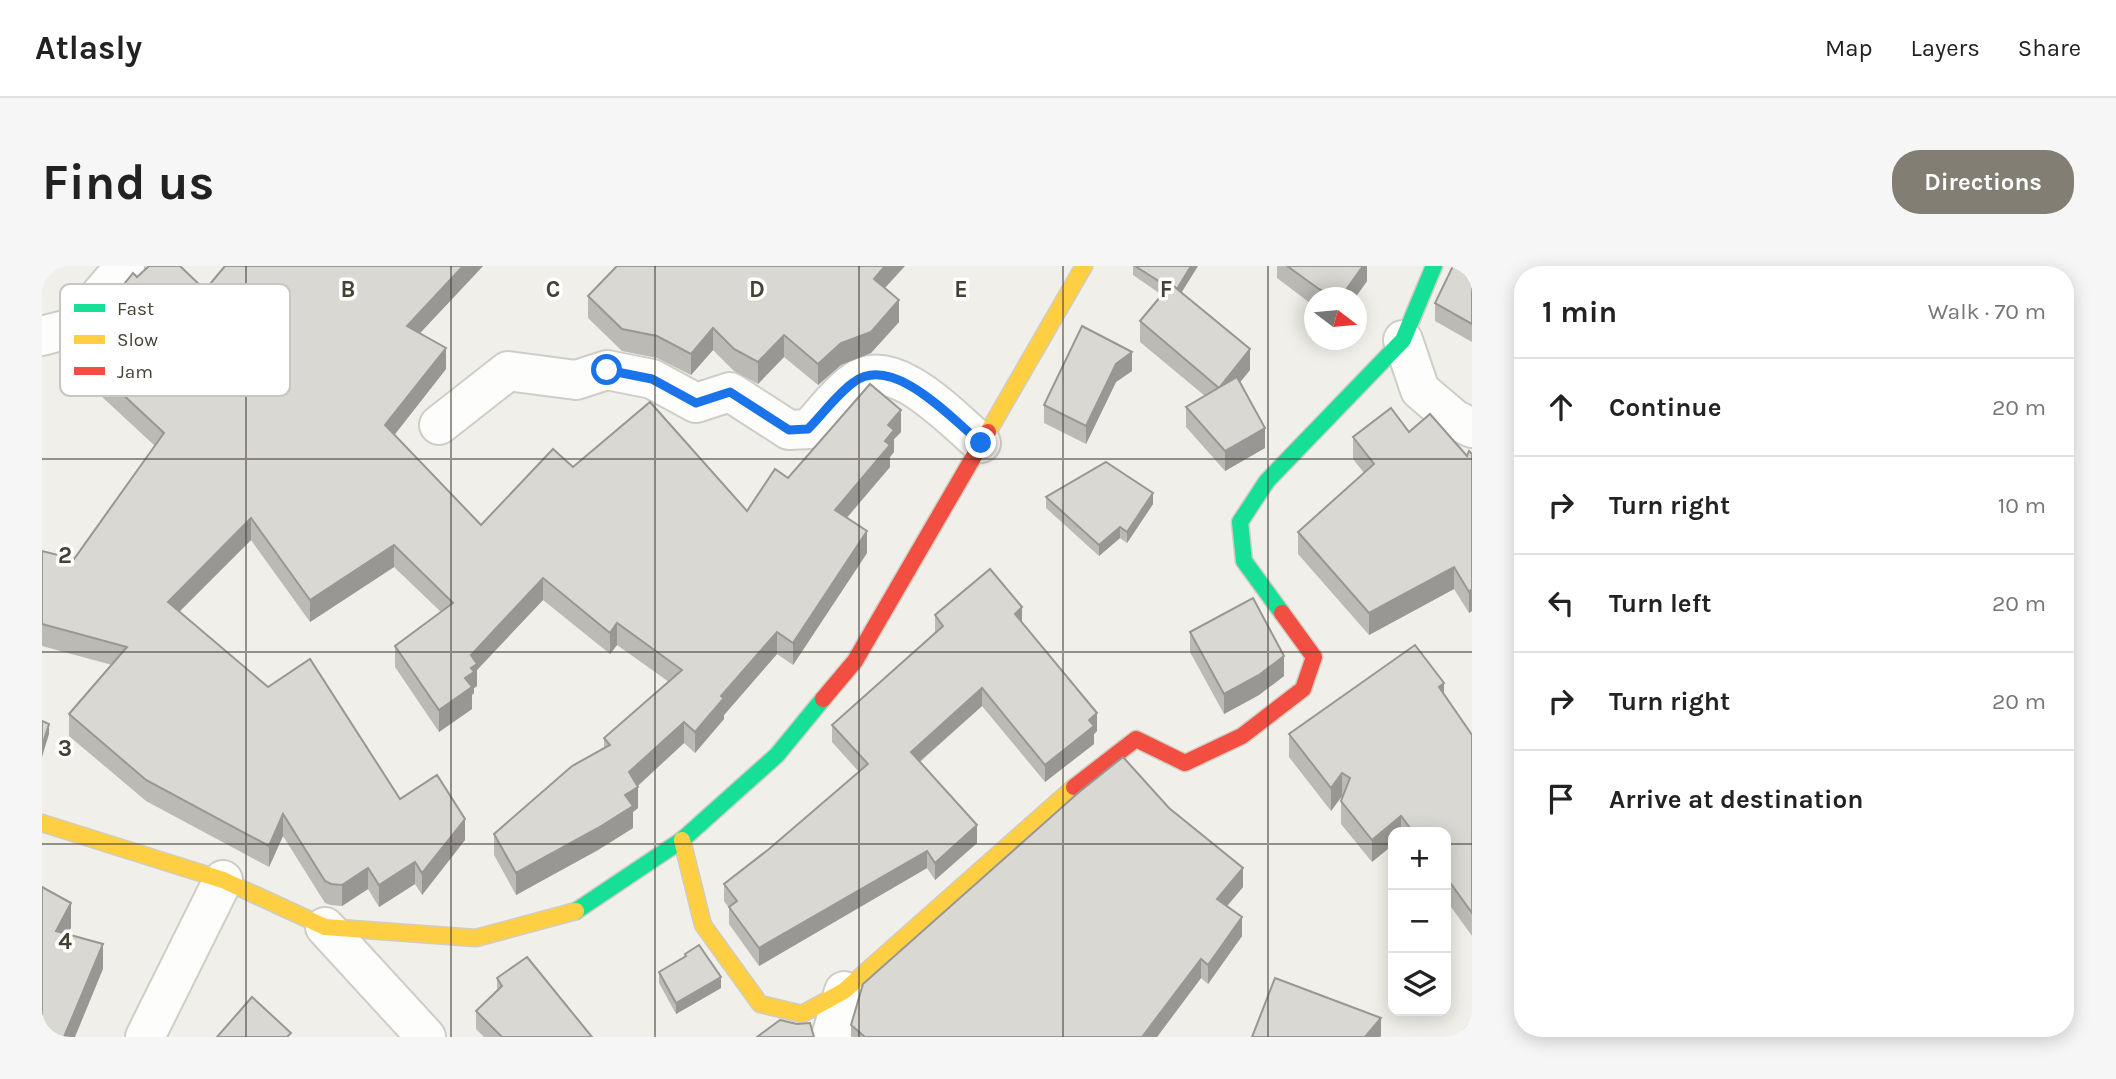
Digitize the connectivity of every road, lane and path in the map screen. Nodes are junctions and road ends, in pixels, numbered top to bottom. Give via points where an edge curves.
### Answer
1 (125, 266) edge
2 (1084, 266) edge
3 (1434, 266) edge
4 (110, 284) edge
5 (60, 331) edge
6 (42, 336) edge
7 (1404, 340) junction
8 (439, 425) dead end
9 (1472, 428) edge
10 (981, 443) junction
11 (42, 823) edge
12 (682, 840) junction
13 (223, 880) junction
14 (325, 927) junction
15 (844, 991) junction
16 (145, 1037) edge
17 (426, 1037) edge
18 (831, 1037) edge

1 - 4 street
2 - 10 street
3 - 7 street
5 - 6 street
7 - 9 street via 1420,390
7 - 15 street via 1266,481 1240,522 1244,561 1314,657 1303,689 1242,736 1185,763 1136,739 1064,795
8 - 10 street via 508,371 576,380 607,370 652,379 696,403 730,392 789,430 808,429 855,381 881,373 906,381
10 - 12 street via 855,661 777,755
11 - 13 street
12 - 14 street via 572,913 476,938
12 - 15 street via 703,925 760,1004 802,1014
13 - 14 street
13 - 16 street
14 - 17 street
15 - 18 street

